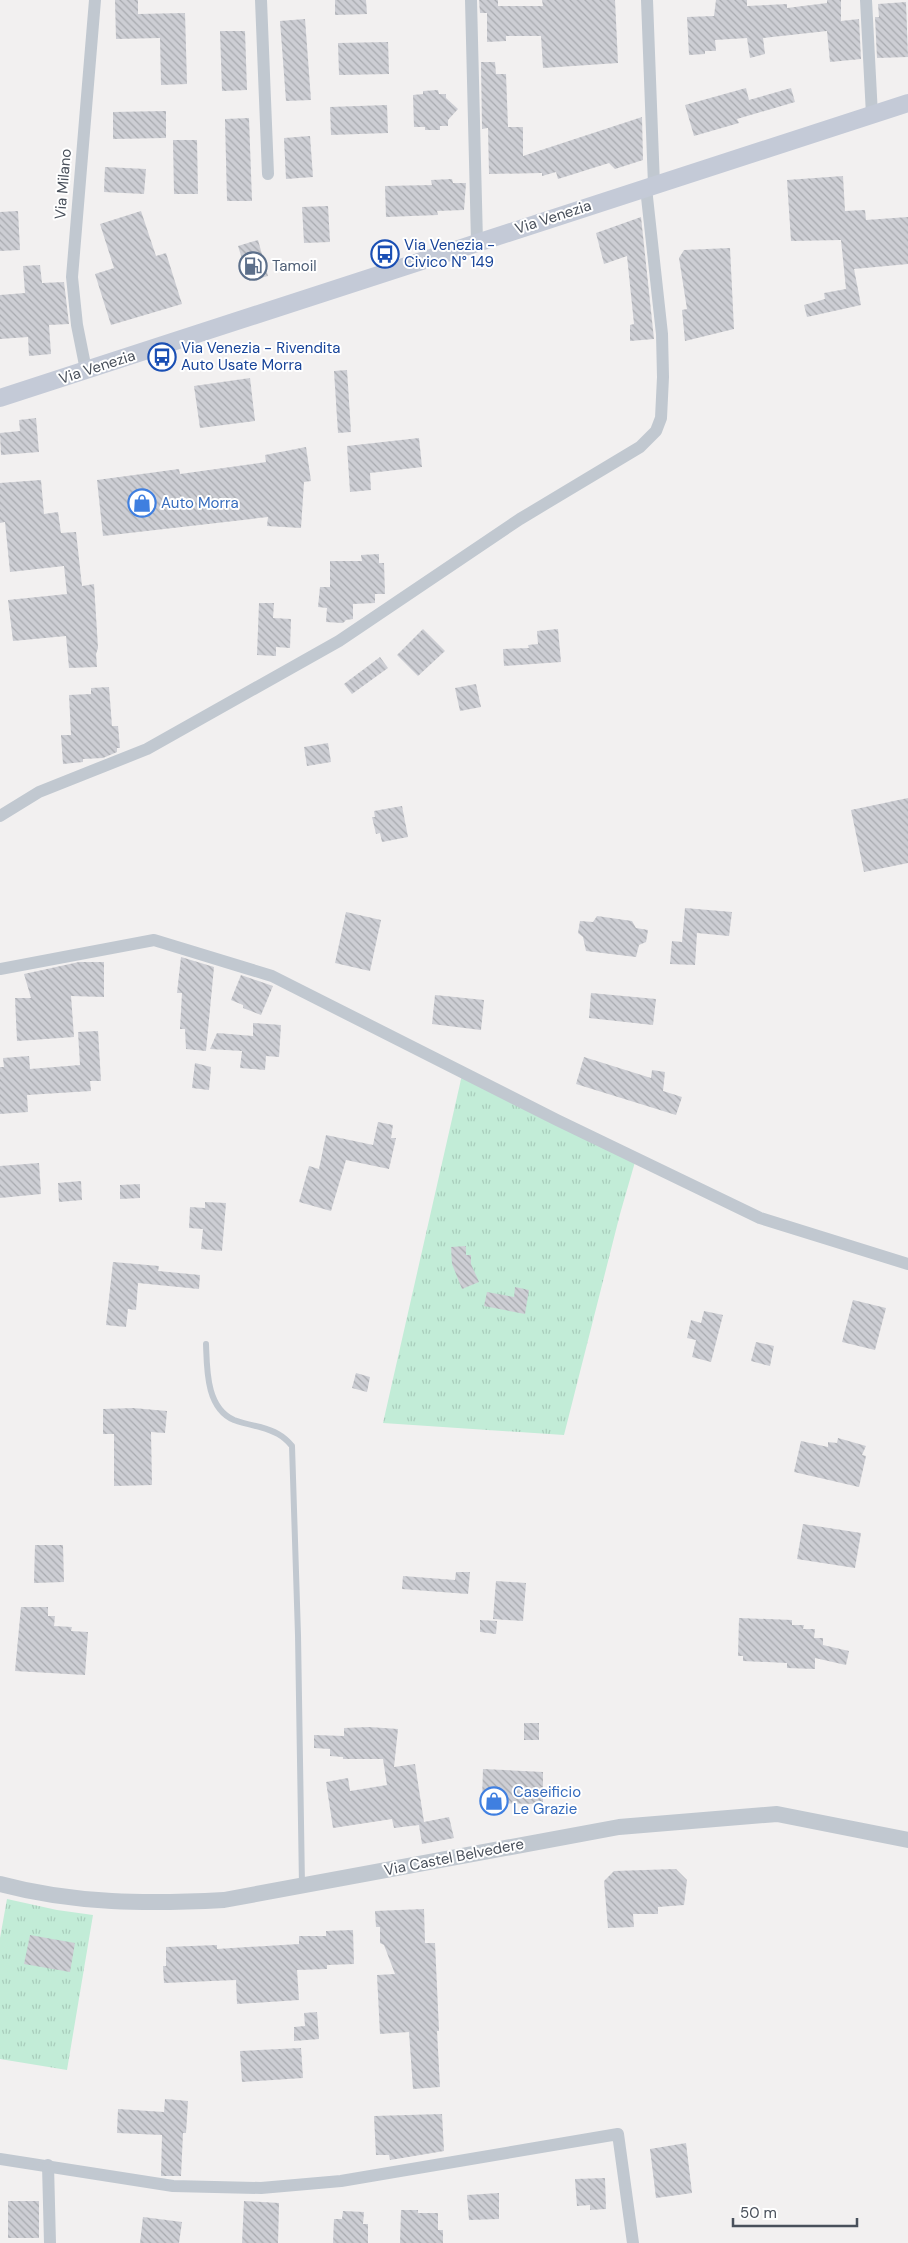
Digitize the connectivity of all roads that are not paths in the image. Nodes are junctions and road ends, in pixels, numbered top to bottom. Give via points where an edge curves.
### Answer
1 (95, 0) edge
2 (261, 0) edge
3 (471, 0) edge
4 (648, 0) edge
5 (866, 0) edge
6 (908, 103) edge
7 (872, 115) junction
8 (268, 174) dead end
9 (650, 186) junction
10 (477, 242) junction
11 (86, 370) junction
12 (0, 398) edge
13 (0, 816) edge
14 (0, 969) edge
15 (908, 1264) edge
16 (206, 1344) dead end
17 (908, 1840) edge
18 (0, 1884) edge
19 (302, 1887) junction
20 (0, 2159) edge
21 (48, 2165) junction
22 (50, 2243) edge
23 (633, 2243) edge

1 - 11 street, Via Milano via 72,277
2 - 8 street
3 - 10 street
4 - 9 street
5 - 7 street
6 - 7 main road, Via Venezia
7 - 9 main road, Via Venezia
9 - 10 main road, Via Venezia
9 - 13 street via 663,377 661,418 656,431 640,448 520,519 339,641 147,749 39,792
10 - 11 main road, Via Venezia
11 - 12 main road, Via Venezia
14 - 15 street via 154,940 272,976 760,1218
16 - 19 lane via 208,1383 220,1411 232,1419 284,1436 292,1446
17 - 19 street, Via Castel Belvedere via 777,1814 619,1827
18 - 19 street, Via Castel Belvedere via 55,1896 131,1903 224,1900
20 - 21 street
21 - 22 street
21 - 23 street via 174,2186 261,2188 341,2181 618,2134

